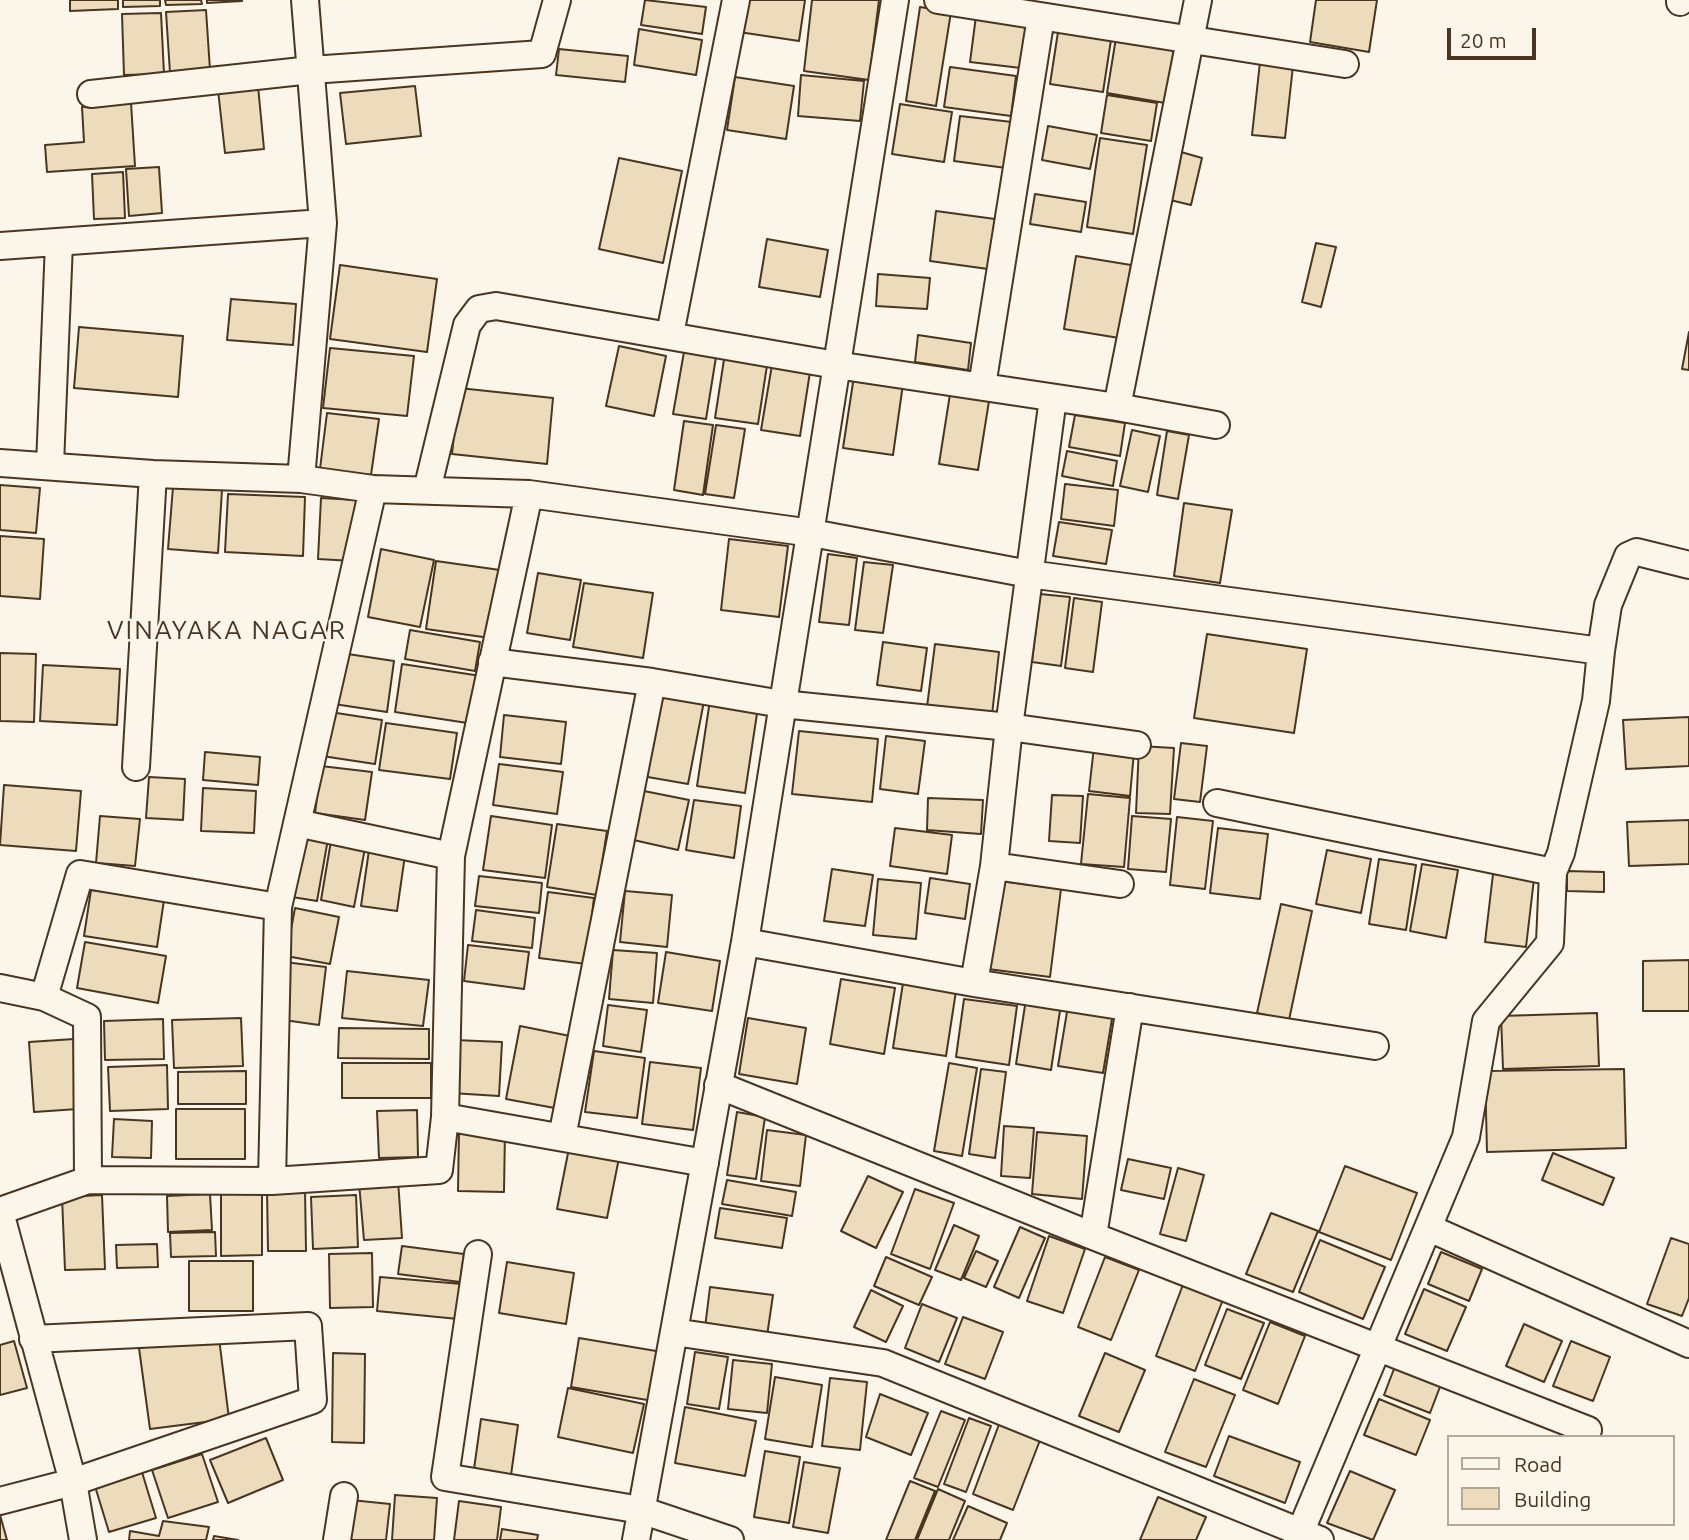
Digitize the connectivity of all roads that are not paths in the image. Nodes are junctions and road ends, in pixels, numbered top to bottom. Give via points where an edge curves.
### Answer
1 (305, 0) edge
2 (557, 0) edge
3 (736, 0) edge
4 (895, 0) edge
5 (938, 0) edge
6 (1198, 0) edge
7 (1041, 17) junction
8 (1190, 40) junction
9 (1345, 64) dead end
10 (311, 70) junction
11 (92, 94) dead end
12 (323, 223) junction
13 (59, 243) junction
14 (0, 246) edge
15 (670, 334) junction
16 (836, 365) junction
17 (982, 386) junction
18 (1053, 398) junction
19 (1117, 407) junction
20 (1216, 425) dead end
21 (0, 463) edge
22 (50, 465) junction
23 (153, 474) junction
24 (301, 479) junction
25 (373, 489) junction
26 (427, 490) junction
27 (529, 494) junction
28 (812, 533) junction
29 (1689, 565) edge
30 (1030, 574) junction
31 (1601, 650) junction
32 (492, 662) junction
33 (652, 682) junction
34 (782, 704) junction
35 (1009, 727) junction
36 (1137, 746) dead end
37 (136, 767) dead end
38 (1216, 803) dead end
39 (297, 823) junction
40 (451, 856) junction
41 (994, 866) junction
42 (1553, 872) junction
43 (1120, 884) dead end
44 (278, 907) junction
45 (745, 942) junction
46 (974, 984) junction
47 (0, 988) edge
48 (44, 997) junction
49 (1130, 1007) junction
50 (1375, 1046) dead end
51 (718, 1085) junction
52 (445, 1117) junction
53 (562, 1137) junction
54 (705, 1163) junction
55 (88, 1180) junction
56 (272, 1181) junction
57 (0, 1211) edge
58 (1429, 1228) junction
59 (1093, 1236) junction
60 (478, 1254) dead end
61 (12, 1302) edge
62 (674, 1332) junction
63 (33, 1339) junction
64 (1689, 1345) edge
65 (1380, 1347) junction
66 (1588, 1430) dead end
67 (73, 1482) junction
68 (344, 1496) dead end
69 (0, 1501) edge
70 (641, 1510) junction
71 (1306, 1537) edge
72 (83, 1540) edge
73 (337, 1540) edge
74 (636, 1540) edge
75 (730, 1540) edge

1 - 10 street
2 - 10 street via 542,54
3 - 15 street
4 - 16 street
5 - 7 street
6 - 8 street
7 - 8 street
7 - 17 street
8 - 9 street
8 - 19 street
10 - 11 street
10 - 12 street
12 - 13 street
12 - 24 street
13 - 14 street
13 - 22 street
15 - 16 street
15 - 26 street via 496,306 479,309 467,326
16 - 17 street
16 - 28 street
17 - 18 street
18 - 19 street
18 - 30 street
19 - 20 street
21 - 22 street
22 - 23 street
23 - 24 street
23 - 37 street
24 - 25 street
25 - 26 street
25 - 39 street
26 - 27 street
27 - 28 street
27 - 32 street
28 - 30 street
28 - 34 street
29 - 31 street via 1637,552 1628,556 1608,605
30 - 31 street
30 - 35 street
31 - 42 street via 1596,701
32 - 33 street
32 - 40 street
33 - 34 street
33 - 53 street
34 - 35 street
34 - 45 street
35 - 36 street
35 - 41 street
38 - 42 street
39 - 40 street
39 - 44 street
40 - 52 street
41 - 43 street
41 - 46 street
42 - 58 street via 1550,943 1486,1021 1466,1137
44 - 48 street via 80,874
44 - 56 street
45 - 46 street
45 - 51 street
46 - 49 street
47 - 48 street
48 - 55 street via 87,1017
49 - 50 street
49 - 59 street
51 - 54 street
51 - 59 street
52 - 53 street
52 - 56 street via 439,1170
53 - 54 street
54 - 62 street
55 - 56 street
55 - 57 street
57 - 61 street
58 - 64 street
58 - 65 street
59 - 65 street
60 - 70 street via 445,1477
61 - 63 street
62 - 70 street
62 - 71 street via 883,1363
63 - 67 street
63 - 67 street via 308,1326 313,1400
65 - 66 street
65 - 71 street
67 - 69 street
67 - 72 street
68 - 73 street
70 - 74 street
70 - 75 street

